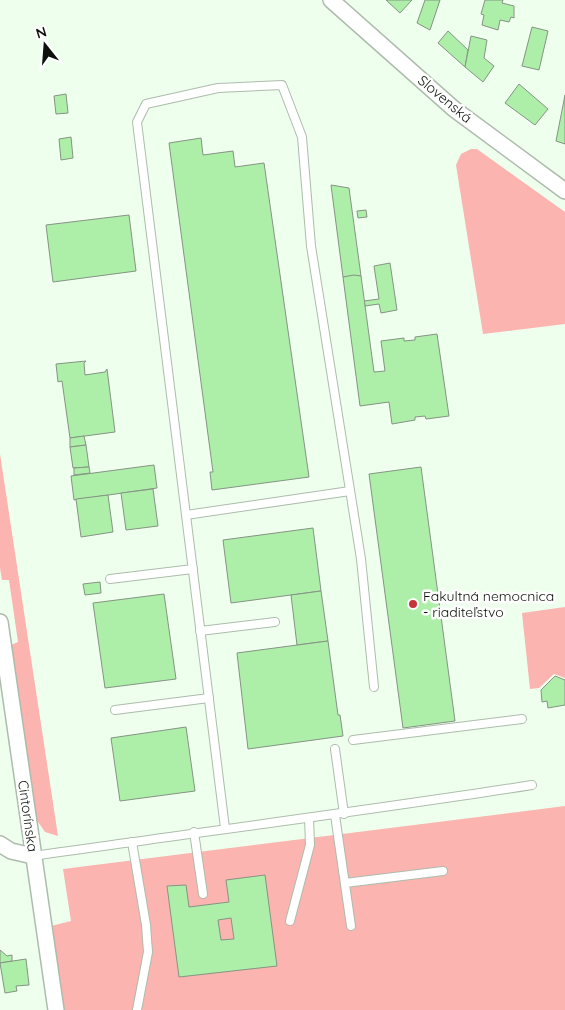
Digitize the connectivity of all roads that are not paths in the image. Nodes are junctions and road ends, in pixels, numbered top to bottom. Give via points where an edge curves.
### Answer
1 (331, 0) edge
2 (565, 191) edge
3 (350, 491) junction
4 (186, 515) junction
5 (193, 569) junction
6 (110, 580) dead end
7 (0, 622) edge
8 (275, 622) dead end
9 (200, 631) junction
10 (374, 687) dead end
11 (209, 698) junction
12 (115, 710) dead end
13 (522, 719) dead end
14 (354, 740) dead end
15 (335, 749) dead end
16 (532, 785) dead end
17 (344, 814) junction
18 (335, 815) junction
19 (309, 818) junction
20 (225, 828) junction
21 (194, 832) junction
22 (132, 842) junction
23 (0, 844) edge
24 (33, 856) junction
25 (443, 871) dead end
26 (345, 883) junction
27 (203, 894) dead end
28 (290, 921) dead end
29 (351, 926) dead end
30 (56, 1010) edge
31 (137, 1010) edge

1 - 2 street, Slovenská via 454,109
3 - 4 lane
3 - 4 lane via 311,246 302,137 282,85 218,88 146,104 137,122
3 - 10 lane via 361,559
4 - 5 lane
5 - 6 lane
5 - 9 lane
7 - 24 street, Cintorínska
8 - 9 lane
9 - 11 lane
11 - 12 lane
11 - 20 lane
13 - 14 lane
15 - 17 lane
16 - 17 lane
17 - 18 lane
18 - 19 lane
18 - 26 lane
19 - 20 lane
19 - 28 lane via 310,845
20 - 21 lane
21 - 22 lane
21 - 27 lane
22 - 24 lane
22 - 31 lane via 148,952
23 - 24 street via 11,851
24 - 30 street, Cintorínska
25 - 26 lane
26 - 29 lane

